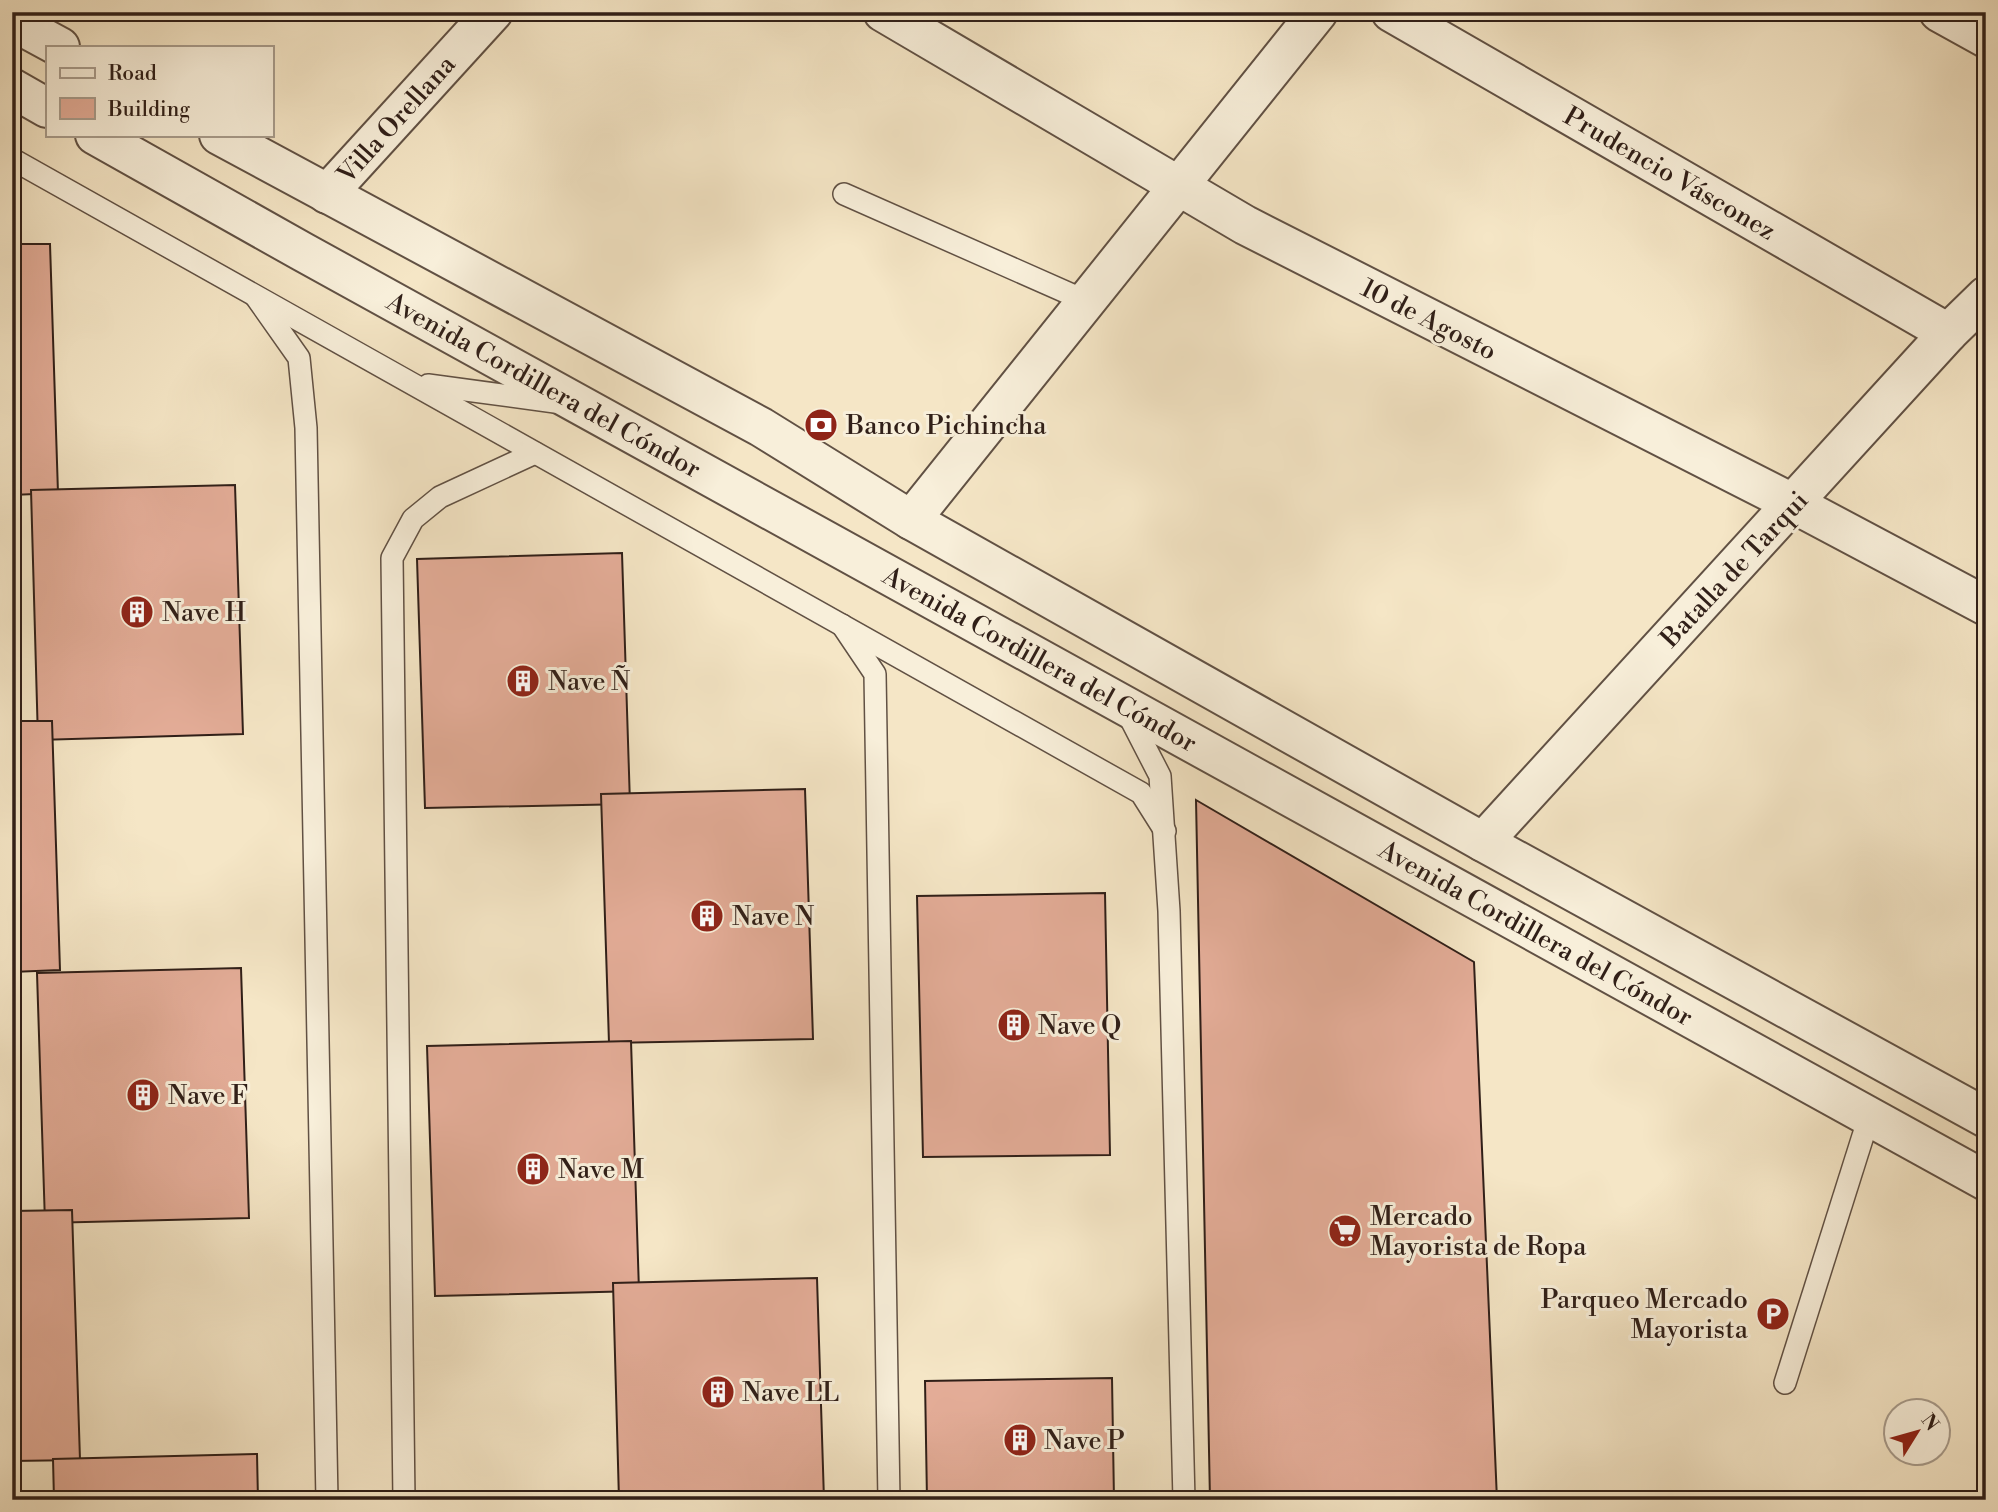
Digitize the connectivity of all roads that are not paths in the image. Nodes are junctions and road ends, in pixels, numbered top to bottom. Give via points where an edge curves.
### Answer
1 (493, 12) edge
2 (883, 12) edge
3 (1318, 12) edge
4 (1391, 12) edge
5 (1938, 12) edge
6 (12, 21) edge
7 (1986, 38) edge
8 (58, 46) edge
9 (12, 88) edge
10 (46, 106) edge
11 (97, 136) edge
12 (221, 136) edge
13 (12, 159) edge
14 (1179, 187) junction
15 (327, 194) junction
16 (844, 194) dead end
17 (253, 293) junction
18 (1986, 296) edge
19 (1086, 301) junction
20 (1948, 333) junction
21 (415, 383) junction
22 (581, 405) junction
23 (535, 453) junction
24 (1794, 504) junction
25 (911, 520) junction
26 (1986, 606) edge
27 (839, 621) junction
28 (1123, 705) junction
29 (1165, 831) junction
30 (1483, 842) junction
31 (1869, 1117) junction
32 (1986, 1118) edge
33 (1986, 1181) edge
34 (1785, 1382) dead end
35 (327, 1500) edge
36 (404, 1500) edge
37 (890, 1500) edge
38 (1184, 1500) edge

1 - 15 street, Villa Orellana
2 - 14 street, 10 de Agosto
3 - 14 street
4 - 20 street, Prudencio Vásconez
5 - 7 street
6 - 8 street
9 - 10 street
11 - 22 street, Avenida Cordillera del Cóndor
12 - 15 street, Avenida Cordillera del Cóndor
13 - 17 lane
14 - 19 street
14 - 24 street, 10 de Agosto via 1245,225
15 - 25 street, Avenida Cordillera del Cóndor via 761,427
16 - 19 lane
17 - 21 lane
17 - 35 lane via 299,358 306,428
18 - 20 street, Batalla de Tarqui
19 - 25 street
20 - 24 street, Batalla de Tarqui
21 - 22 lane
21 - 23 lane
22 - 28 street, Avenida Cordillera del Cóndor
23 - 27 lane
23 - 36 lane via 440,497 414,519 392,558
24 - 26 street, 10 de Agosto
24 - 30 street, Batalla de Tarqui
25 - 30 street, Avenida Cordillera del Cóndor
27 - 29 lane via 1141,793
27 - 37 lane via 875,674
28 - 29 lane via 1160,776
28 - 31 street, Avenida Cordillera del Cóndor
29 - 38 lane
30 - 32 street, Avenida Cordillera del Cóndor
31 - 33 street, Avenida Cordillera del Cóndor
31 - 34 lane

